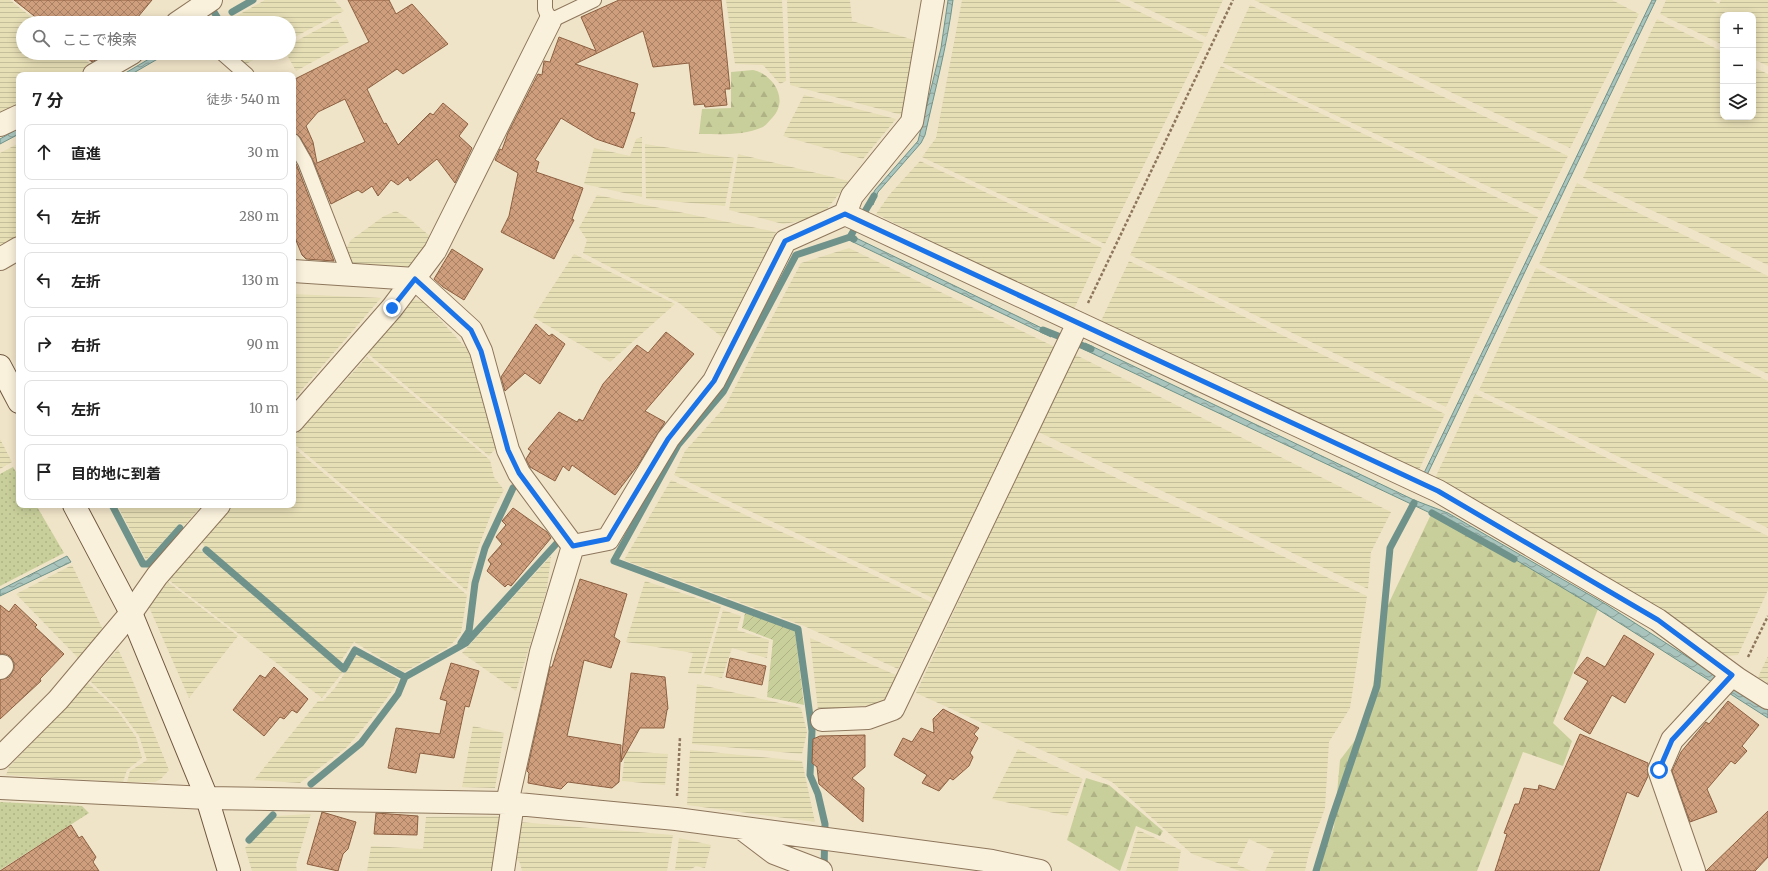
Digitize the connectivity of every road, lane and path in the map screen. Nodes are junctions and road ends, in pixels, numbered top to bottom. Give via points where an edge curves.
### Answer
1 (211, 0) edge
2 (544, 0) edge
3 (594, 0) edge
4 (933, 0) edge
5 (1233, 0) edge
6 (187, 16) edge
7 (550, 21) junction
8 (120, 60) edge
9 (230, 60) edge
10 (99, 72) edge
11 (244, 72) edge
12 (16, 117) edge
13 (0, 125) edge
14 (296, 146) edge
15 (845, 214) junction
16 (16, 250) edge
17 (0, 258) edge
18 (296, 272) edge
19 (349, 275) junction
20 (415, 279) junction
21 (1078, 323) junction
22 (0, 366) edge
23 (16, 396) edge
24 (296, 418) edge
25 (76, 508) edge
26 (216, 508) edge
27 (573, 546) junction
28 (131, 613) junction
29 (1768, 616) edge
30 (1735, 677) junction
31 (1768, 698) edge
32 (822, 720) dead end
33 (680, 737) dead end
34 (0, 758) edge
35 (0, 788) edge
36 (207, 798) junction
37 (510, 803) junction
38 (676, 819) junction
39 (740, 828) junction
40 (229, 871) edge
41 (503, 871) edge
42 (821, 871) edge
43 (1040, 871) edge
44 (1694, 871) edge

1 - 6 street
2 - 7 lane
3 - 7 lane
4 - 15 street via 912,122 852,196
5 - 21 path
7 - 20 street via 435,251
8 - 10 street
9 - 11 lane
12 - 13 street
14 - 19 lane via 305,162
15 - 21 street
15 - 27 street via 785,241 714,381 668,439 608,539
16 - 17 street
18 - 19 street
19 - 20 street
20 - 24 street
20 - 27 street via 471,330 481,351 508,450 519,473
21 - 30 street via 1438,491 1658,620
21 - 32 street via 893,709 868,718
22 - 23 street
25 - 28 street
26 - 28 street via 157,576
27 - 37 street via 541,652
28 - 34 street via 58,700
28 - 36 street
29 - 30 path
30 - 31 street
30 - 44 street via 1672,740 1659,770
33 - 38 path
35 - 36 street
36 - 37 street
36 - 40 street
37 - 38 street
37 - 41 street
38 - 39 street
39 - 42 street via 774,853
39 - 43 street via 992,861

